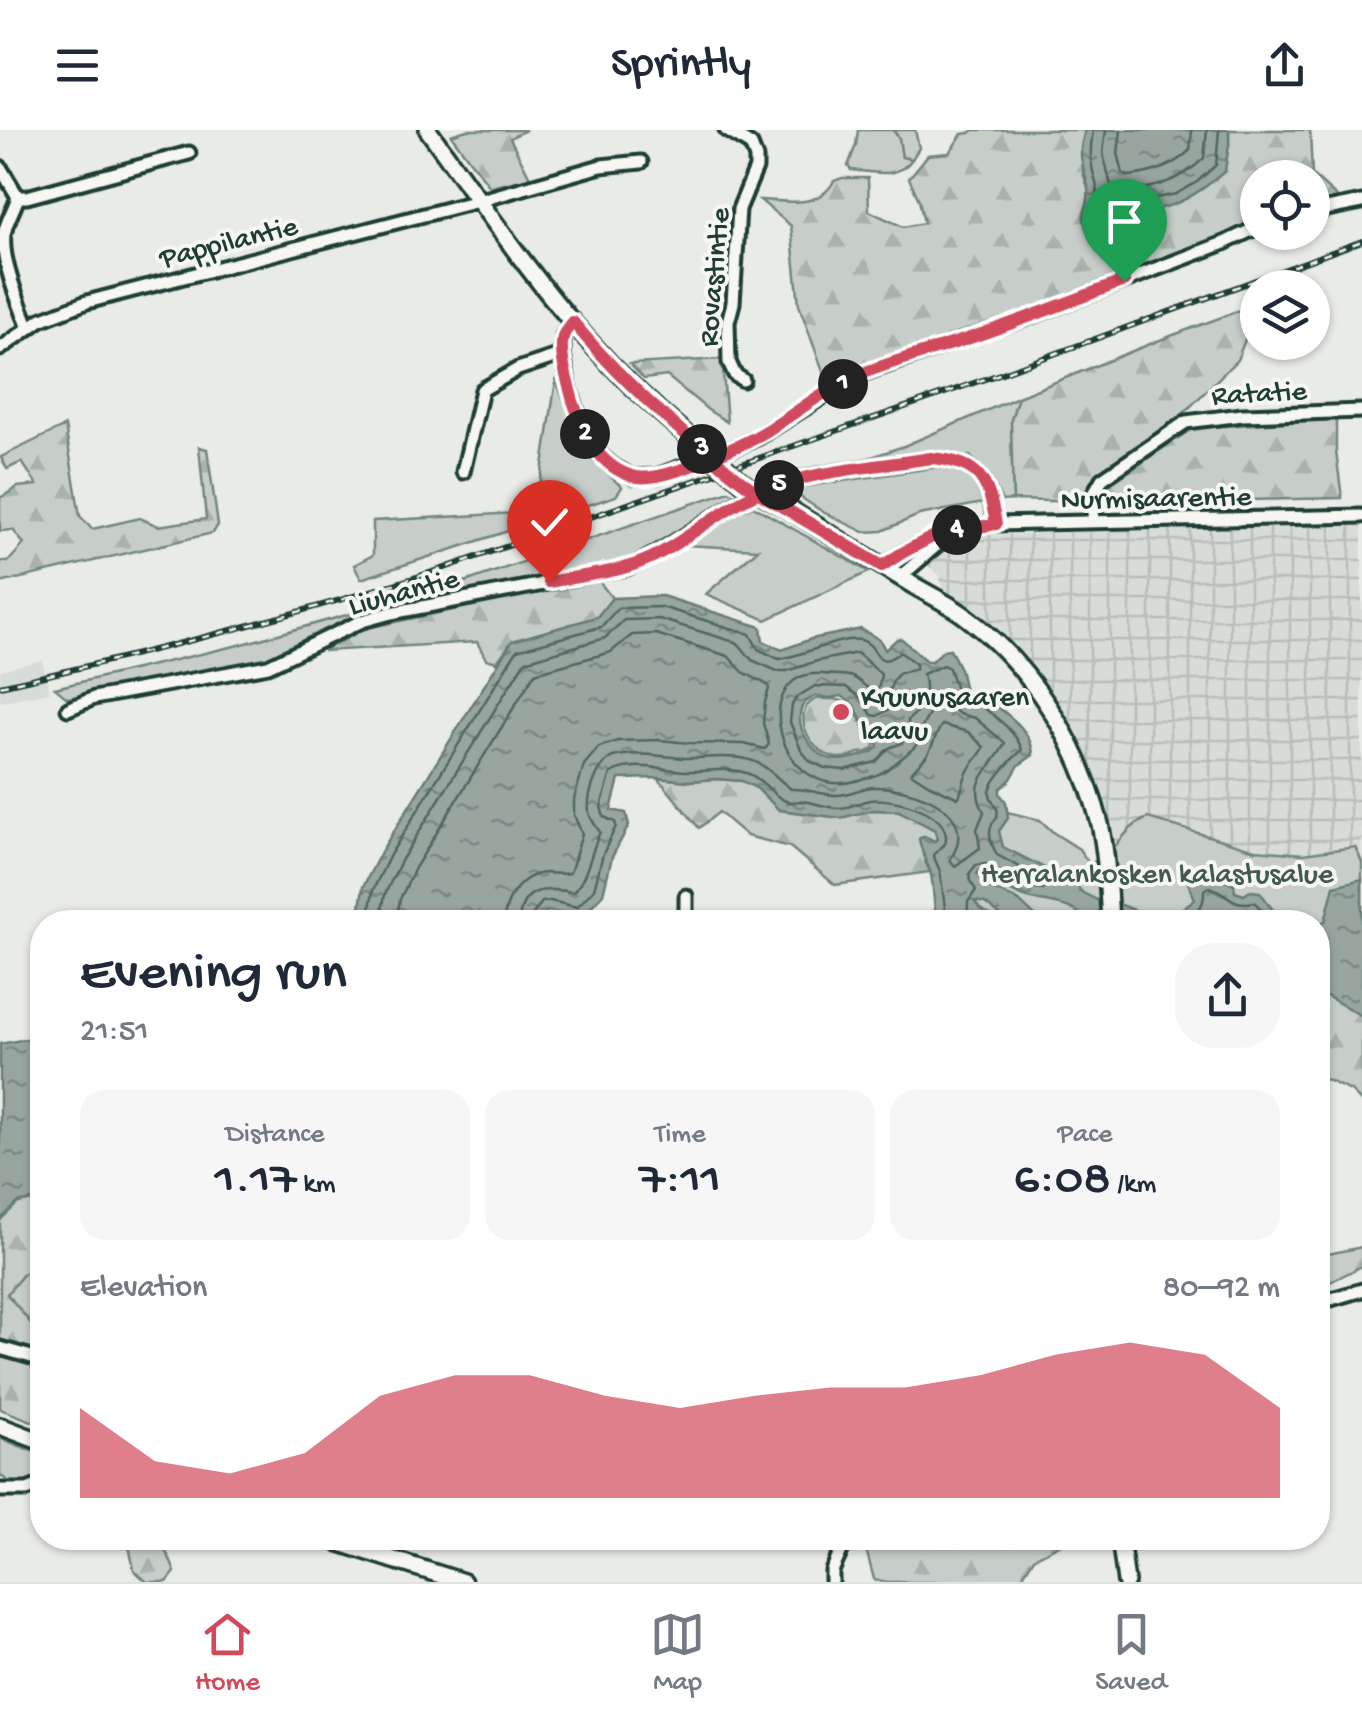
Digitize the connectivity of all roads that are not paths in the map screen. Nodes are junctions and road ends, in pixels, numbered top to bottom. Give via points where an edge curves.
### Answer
1 (726, 130) edge
2 (433, 132) edge
3 (189, 152) dead end
4 (641, 162) dead end
5 (0, 167) edge
6 (18, 197) junction
7 (478, 201) junction
8 (1362, 202) edge
9 (1330, 208) edge
10 (1240, 235) edge
11 (573, 322) junction
12 (29, 328) junction
13 (0, 349) edge
14 (563, 354) junction
15 (743, 380) dead end
16 (1362, 411) edge
17 (462, 472) dead end
18 (1362, 516) edge
19 (1093, 522) junction
20 (996, 524) junction
21 (952, 531) junction
22 (882, 566) junction
23 (900, 577) junction
24 (68, 710) dead end
25 (686, 896) dead end
26 (686, 910) edge
27 (1109, 910) edge
28 (1362, 1290) edge
29 (1330, 1300) edge
30 (0, 1348) edge
31 (30, 1357) edge
32 (0, 1426) edge
33 (30, 1437) edge
34 (30, 1489) edge
35 (0, 1490) edge
36 (363, 1550) edge
37 (842, 1550) edge
38 (1122, 1550) edge
39 (463, 1582) edge
40 (832, 1582) edge
41 (1126, 1582) edge

1 - 15 street, Rovastintie via 751,145 756,158 739,208 728,322 729,362
2 - 7 street
3 - 6 street
4 - 7 street, Pappilantie via 601,166
5 - 6 street
6 - 12 street via 3,237
7 - 11 street
7 - 12 street, Pappilantie via 87,302
8 - 9 street
10 - 14 street via 856,376 758,437 656,476 633,477 596,452 578,415
11 - 14 street via 563,335
11 - 22 street, bridge via 649,404 747,486
12 - 13 street, Pappilantie
14 - 17 street via 482,390
16 - 19 street, Ratatie via 1186,422 1102,480 1094,492
18 - 19 street, Nurmisaarentie
19 - 20 street, Nurmisaarentie
20 - 21 street, Nurmisaarentie
20 - 24 street, Liuhantie via 984,480 952,460 808,477 746,498 627,568 390,613 268,666 94,698
21 - 22 street, Nurmisaarentie
21 - 23 street
22 - 23 street
23 - 27 street via 990,638 1045,701 1092,796
25 - 26 street
28 - 29 street
30 - 31 street
32 - 33 street
34 - 35 street
36 - 39 street
37 - 40 street
38 - 41 street

